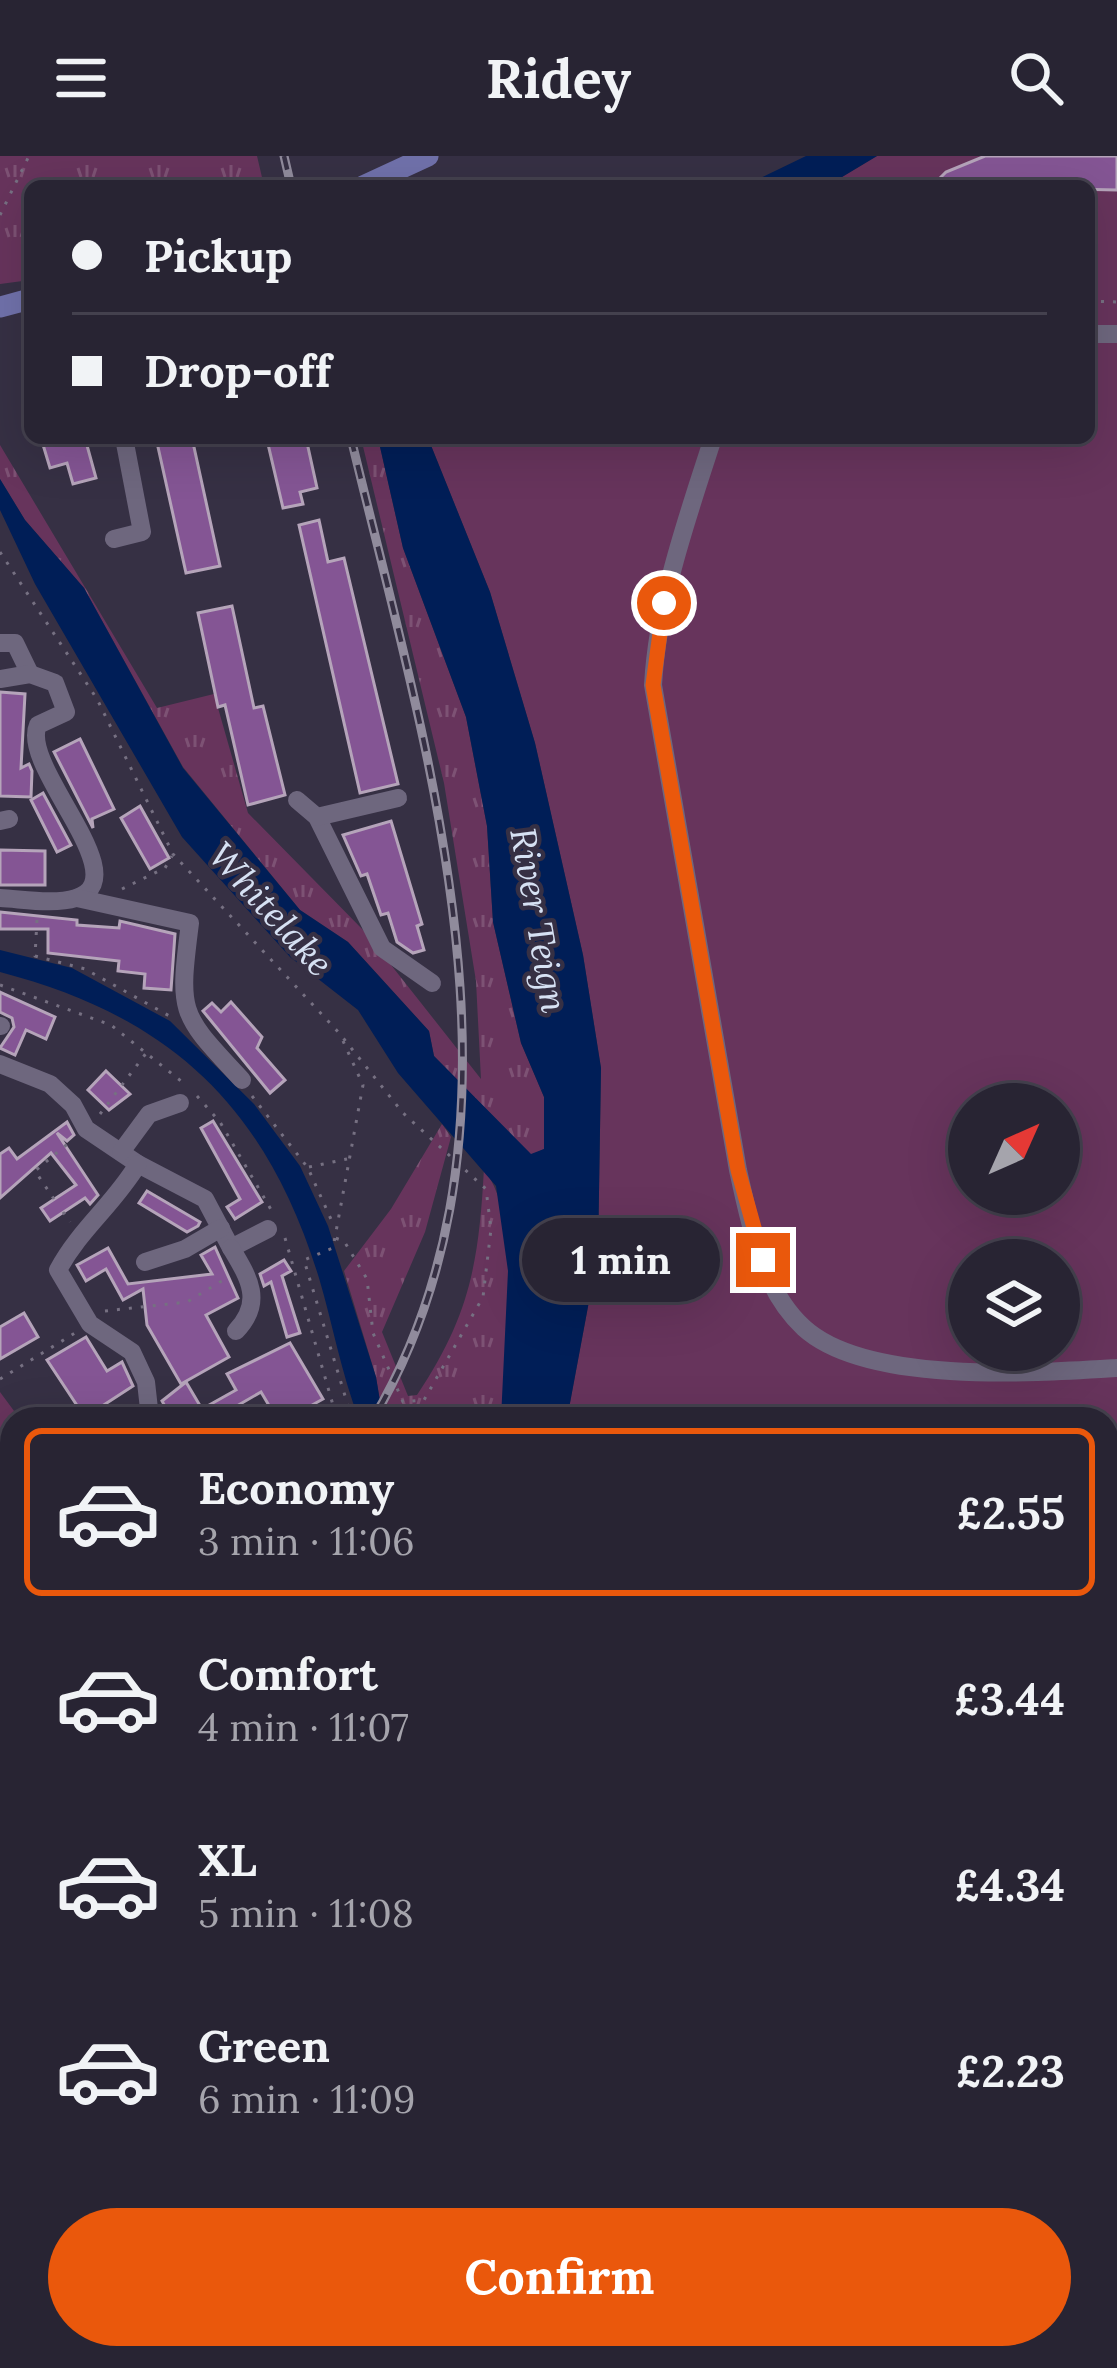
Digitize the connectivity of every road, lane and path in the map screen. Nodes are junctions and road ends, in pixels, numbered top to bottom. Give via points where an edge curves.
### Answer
1 (29, 156) edge
2 (428, 156) edge
3 (376, 180) edge
4 (0, 215) edge
5 (125, 444) edge
6 (711, 444) edge
7 (114, 539) dead end
8 (0, 552) edge
9 (0, 643) edge
10 (30, 674) junction
11 (0, 679) edge
12 (398, 798) dead end
13 (297, 800) dead end
14 (317, 817) junction
15 (173, 854) junction
16 (85, 892) junction
17 (0, 898) edge
18 (37, 900) junction
19 (432, 983) dead end
20 (172, 1018) dead end
21 (340, 1034) junction
22 (148, 1051) dead end
23 (1, 1069) edge
24 (244, 1084) joint
25 (180, 1102) dead end
26 (86, 1129) junction
27 (121, 1152) junction
28 (349, 1159) junction
29 (138, 1164) junction
30 (308, 1168) junction
31 (55, 1199) dead end
32 (334, 1226) junction
33 (221, 1228) junction
34 (268, 1229) dead end
35 (332, 1237) junction
36 (231, 1248) junction
37 (145, 1262) dead end
38 (243, 1268) junction
39 (307, 1269) junction
40 (90, 1324) junction
41 (236, 1331) dead end
42 (1117, 1368) edge
43 (0, 1378) edge
44 (149, 1407) edge
45 (330, 1407) edge
46 (348, 1407) edge

1 - 4 path
2 - 3 main road
5 - 7 street via 142,532
6 - 42 street via 673,563 653,685 738,1170 774,1289 804,1328 840,1350 1004,1375
8 - 15 path via 97,699
9 - 10 street via 15,643
10 - 11 street
10 - 16 street via 55,683 66,712 38,725 35,754 86,841 95,871
12 - 14 street
13 - 14 street
14 - 19 street via 382,948
15 - 16 path via 136,885
15 - 21 path
16 - 18 street
16 - 24 street via 190,923 182,985 189,1023
17 - 18 street
18 - 20 path via 35,956 85,969
21 - 28 path via 363,1084
21 - 35 path via 403,1113 486,1189 491,1228 483,1297 424,1400 403,1402 373,1333 367,1279 344,1240
22 - 26 path
23 - 26 street via 50,1084
24 - 30 path
25 - 27 street via 149,1114
26 - 27 street
26 - 31 path via 35,1171
27 - 29 street
28 - 30 path
28 - 32 path
29 - 33 street via 206,1199
29 - 40 street via 110,1207 49,1269
30 - 32 path
32 - 35 path
33 - 36 street
33 - 37 street
34 - 36 street
35 - 39 path via 333,1248 304,1260
36 - 38 street
38 - 40 path via 187,1302 110,1308
38 - 41 street via 253,1298
39 - 45 path via 294,1273
39 - 46 path
40 - 43 path
40 - 44 street via 133,1352

